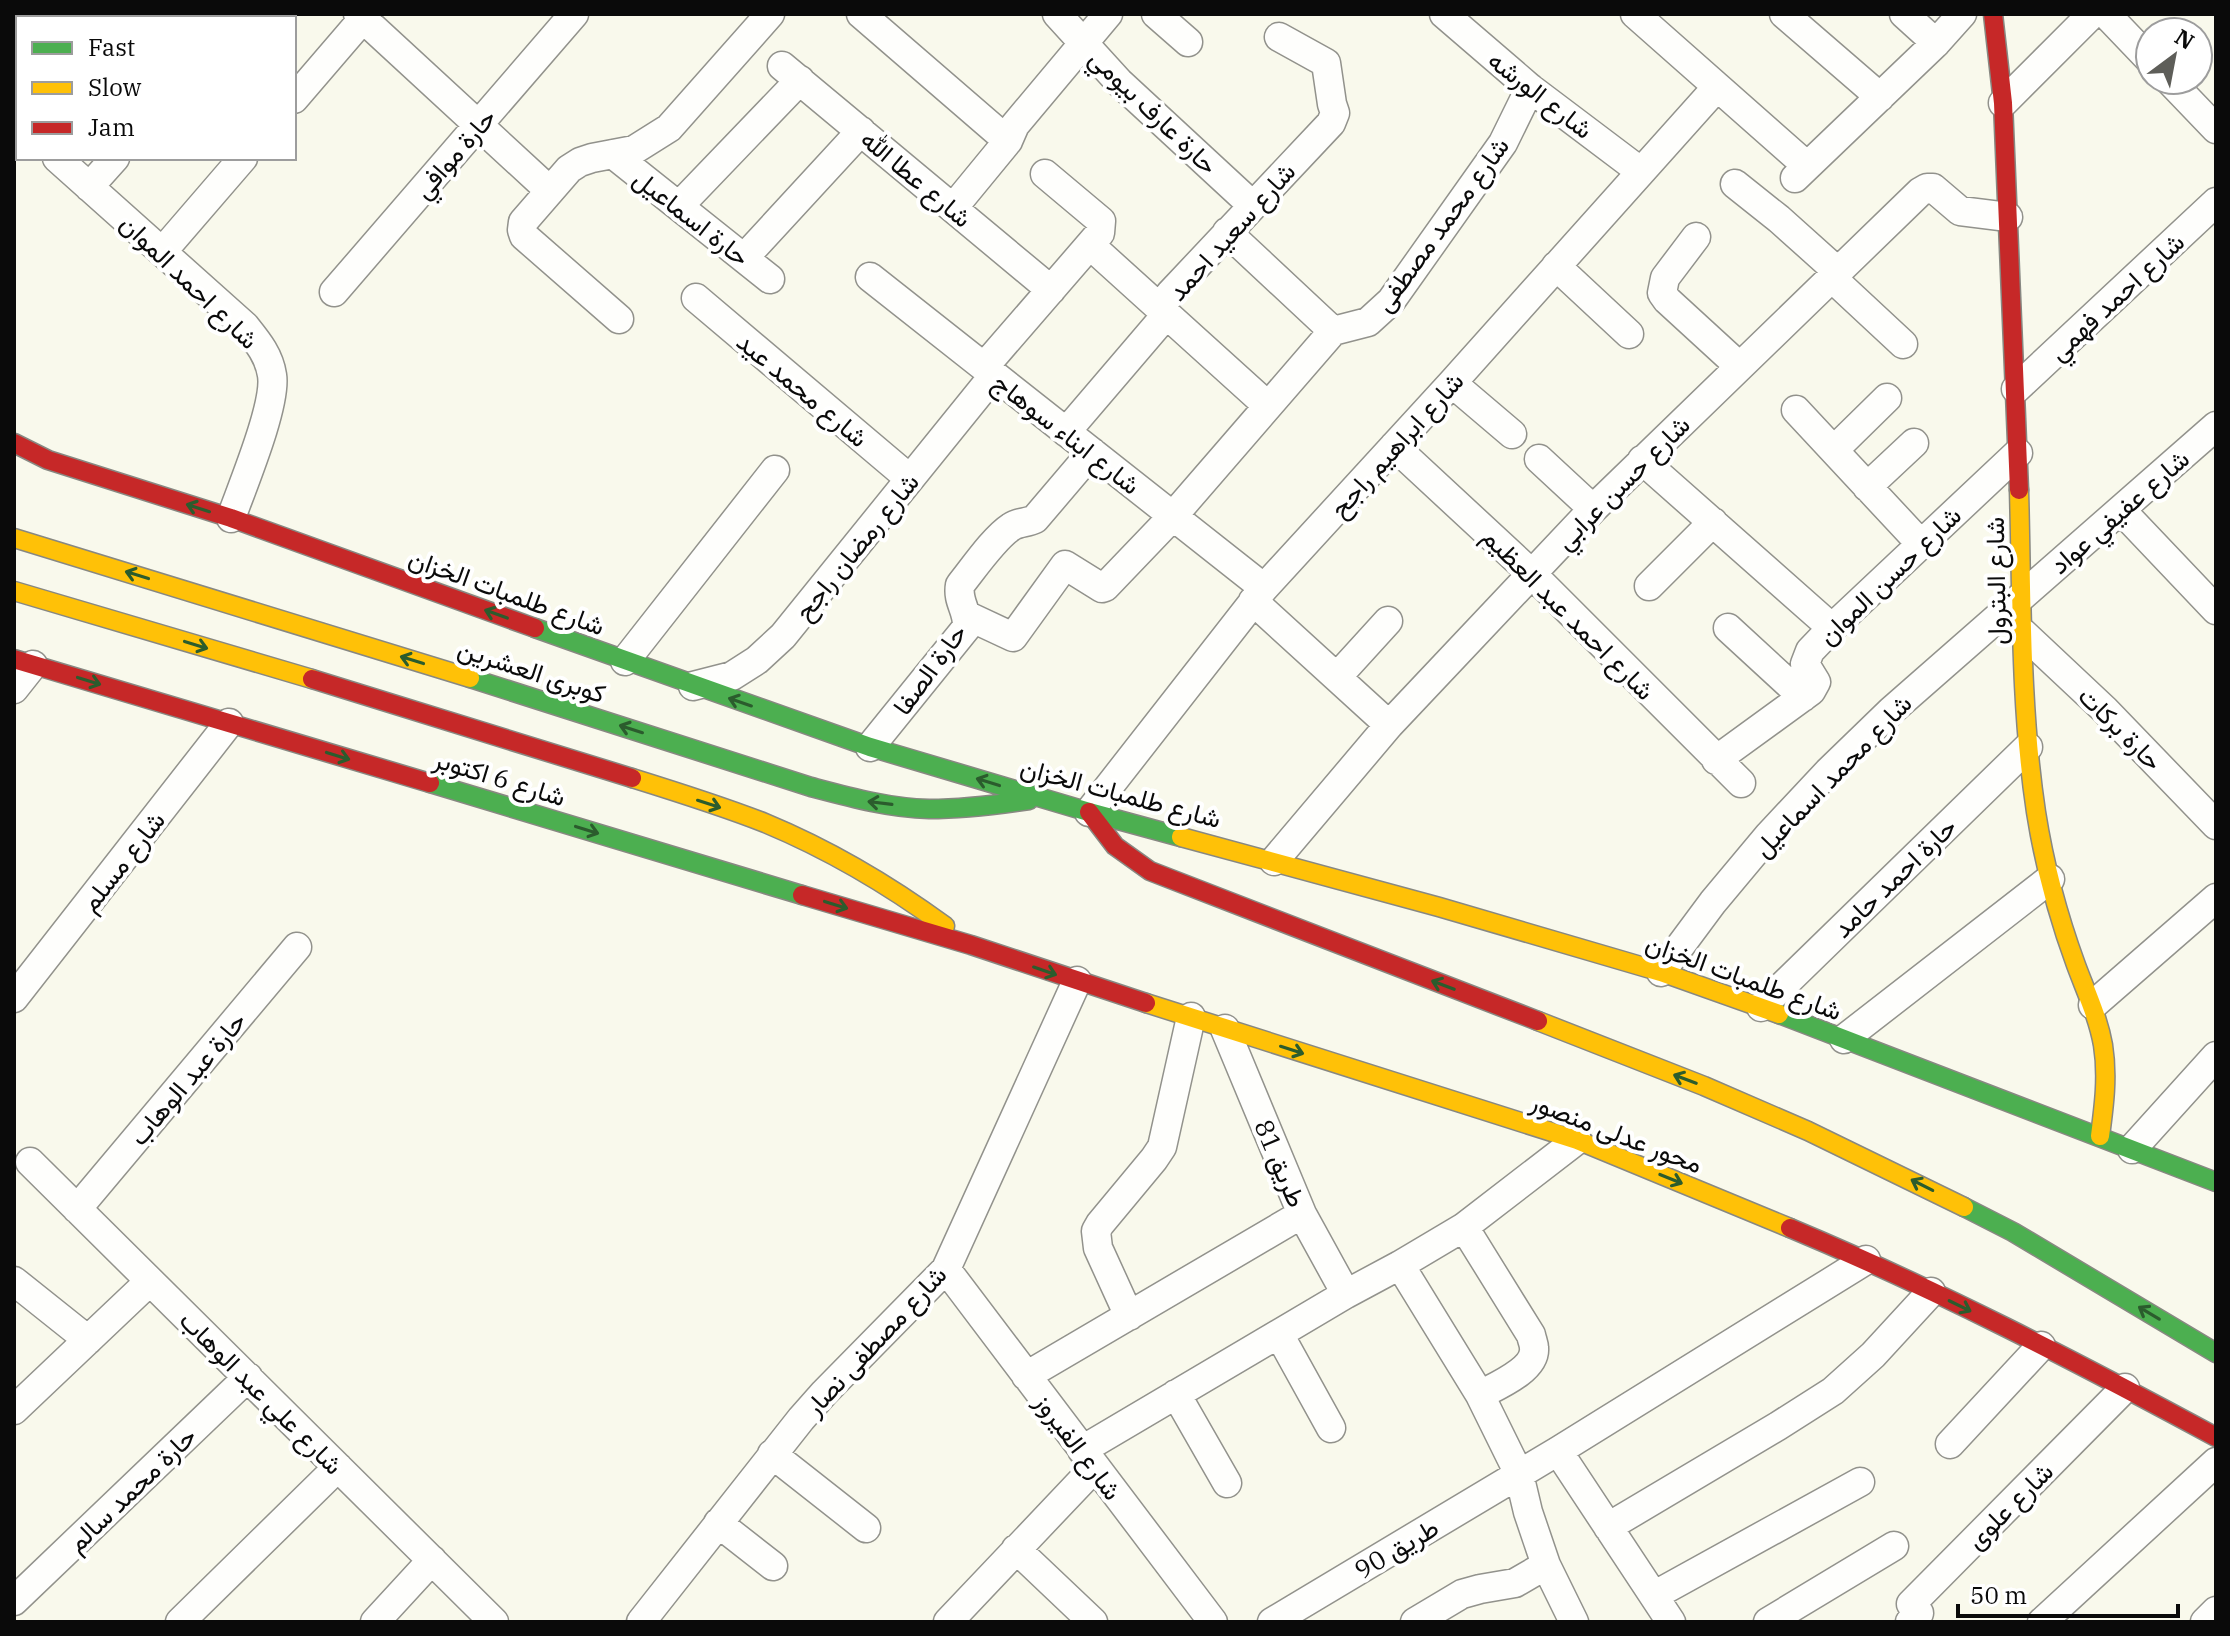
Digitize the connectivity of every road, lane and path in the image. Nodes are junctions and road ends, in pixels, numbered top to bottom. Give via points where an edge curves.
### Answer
1 (574, 14) edge
2 (770, 14) edge
3 (861, 14) edge
4 (1057, 14) edge
5 (1108, 14) edge
6 (1156, 14) edge
7 (1444, 14) edge
8 (1635, 14) edge
9 (1784, 14) edge
10 (1904, 14) edge
11 (1962, 14) edge
12 (1993, 14) edge
13 (2092, 14) edge
14 (2106, 14) edge
15 (363, 16) edge
16 (1279, 37) dead end
17 (1083, 42) junction
18 (1188, 42) dead end
19 (1936, 43) junction
20 (2134, 43) edge
21 (1717, 87) junction
22 (1530, 88) junction
23 (2188, 96) edge
24 (296, 97) edge
25 (1880, 97) junction
26 (2003, 103) junction
27 (2212, 116) edge
28 (478, 125) junction
29 (861, 131) junction
30 (1008, 141) junction
31 (613, 154) junction
32 (59, 160) edge
33 (113, 160) edge
34 (241, 160) edge
35 (1640, 171) junction
36 (1045, 174) dead end
37 (1735, 184) dead end
38 (89, 187) junction
39 (550, 191) junction
40 (2216, 202) edge
41 (1252, 205) junction
42 (679, 206) junction
43 (953, 208) junction
44 (2008, 217) junction
45 (1227, 232) junction
46 (1696, 237) dead end
47 (1090, 245) junction
48 (162, 252) junction
49 (744, 258) junction
50 (1556, 266) junction
51 (1834, 274) junction
52 (870, 277) dead end
53 (770, 279) dead end
54 (1051, 290) junction
55 (334, 292) dead end
56 (696, 298) dead end
57 (1163, 311) junction
58 (619, 319) dead end
59 (1333, 331) junction
60 (1629, 334) dead end
61 (1903, 344) dead end
62 (1739, 366) junction
63 (989, 371) junction
64 (1452, 383) junction
65 (2016, 389) junction
66 (1887, 398) dead end
67 (1268, 406) junction
68 (1796, 410) dead end
69 (2216, 426) edge
70 (1066, 432) junction
71 (1512, 434) dead end
72 (14, 443) edge
73 (1914, 443) dead end
74 (1394, 446) junction
75 (1834, 450) junction
76 (1092, 452) junction
77 (2018, 453) junction
78 (1539, 459) dead end
79 (48, 460) junction
80 (1642, 460) junction
81 (775, 470) dead end
82 (26, 473) dead end
83 (910, 479) junction
84 (1867, 487) junction
85 (1593, 509) junction
86 (2121, 510) junction
87 (1173, 516) junction
88 (231, 518) junction
89 (1713, 522) junction
90 (14, 538) edge
91 (1920, 543) junction
92 (1532, 574) junction
93 (1649, 586) dead end
94 (14, 591) edge
95 (1259, 594) junction
96 (2022, 596) junction
97 (2216, 610) edge
98 (968, 616) junction
99 (1388, 621) dead end
100 (1728, 628) dead end
101 (1832, 628) junction
102 (2023, 633) junction
103 (625, 661) junction
104 (23, 662) edge
105 (1337, 677) junction
106 (693, 686) junction
107 (14, 689) edge
108 (1803, 697) junction
109 (229, 723) junction
110 (1389, 725) junction
111 (870, 747) junction
112 (2028, 747) junction
113 (1716, 760) junction
114 (1741, 783) dead end
115 (1041, 798) junction
116 (1089, 812) junction
117 (2216, 825) edge
118 (1274, 861) junction
119 (2050, 879) junction
120 (2216, 898) edge
121 (971, 945) junction
122 (297, 947) dead end
123 (1661, 972) junction
124 (1077, 981) junction
125 (14, 998) edge
126 (2093, 1005) junction
127 (1761, 1007) junction
128 (1191, 1017) junction
129 (1225, 1029) junction
130 (1844, 1039) junction
131 (2216, 1056) edge
132 (2100, 1136) junction
133 (1577, 1140) junction
134 (2132, 1149) junction
135 (30, 1162) dead end
136 (2216, 1182) edge
137 (77, 1209) junction
138 (1302, 1214) junction
139 (1464, 1227) junction
140 (1866, 1260) junction
141 (1400, 1265) junction
142 (946, 1269) junction
143 (14, 1281) edge
144 (150, 1281) junction
145 (1931, 1292) junction
146 (1346, 1294) junction
147 (1129, 1316) junction
148 (1279, 1334) junction
149 (88, 1340) junction
150 (2041, 1346) junction
151 (2216, 1353) edge
152 (1026, 1376) junction
153 (248, 1377) junction
154 (2125, 1388) junction
155 (1176, 1394) junction
156 (1480, 1395) junction
157 (14, 1410) edge
158 (1331, 1428) dead end
159 (2216, 1437) edge
160 (1950, 1444) dead end
161 (1558, 1451) junction
162 (772, 1454) junction
163 (1089, 1458) junction
164 (2216, 1462) edge
165 (338, 1467) junction
166 (1519, 1474) junction
167 (1860, 1482) dead end
168 (1227, 1483) dead end
169 (718, 1523) junction
170 (1608, 1527) junction
171 (866, 1528) dead end
172 (1894, 1546) dead end
173 (1016, 1549) junction
174 (432, 1560) junction
175 (1546, 1565) junction
176 (773, 1566) dead end
177 (1655, 1595) junction
178 (14, 1601) edge
179 (2216, 1611) edge
180 (1919, 1619) edge
181 (180, 1622) edge
182 (375, 1622) edge
183 (494, 1622) edge
184 (641, 1622) edge
185 (948, 1622) edge
186 (1093, 1622) edge
187 (1213, 1622) edge
188 (1272, 1622) edge
189 (1415, 1622) edge
190 (1574, 1622) edge
191 (1671, 1622) edge
192 (1768, 1622) edge
193 (2042, 1622) edge
194 (2205, 1622) edge

1 - 28 street, حارة موافي
2 - 31 street via 669,128 634,150
3 - 30 street
4 - 17 street, حارة عارف بيومي
5 - 17 street
6 - 18 street
7 - 22 street, شارع الورشه
8 - 21 street
9 - 25 street
10 - 19 street
11 - 19 street
12 - 26 main road, شارع البترول
13 - 26 street
14 - 20 street
15 - 24 street
15 - 28 street
16 - 41 street, شارع سعيد احمد via 1326,63 1335,113
17 - 30 street via 1015,125
17 - 41 street, حارة عارف بيومي
19 - 25 street
21 - 25 street via 1801,172
21 - 35 street, شارع ابراهيم راجح
22 - 35 street, شارع الورشه
22 - 59 street, شارع محمد مصطفى via 1503,143 1391,301 1368,322
23 - 27 street
26 - 44 main road, شارع البترول
28 - 39 street
28 - 55 street, حارة موافي
29 - 42 street, شارع عطا الله via 791,73
29 - 43 street, شارع عطا الله
29 - 49 street
30 - 43 street
31 - 39 street via 580,162
31 - 42 street, حارة اسماعيل
32 - 38 street, شارع احمد الموان
33 - 38 street
34 - 48 street
35 - 50 street, شارع ابراهيم راجح
36 - 47 street via 1101,221 1100,233
37 - 51 street
38 - 48 street, شارع احمد الموان
39 - 58 street via 523,222 524,236
40 - 65 street, شارع احمد فهمي
41 - 45 street, شارع سعيد احمد
42 - 49 street, حارة اسماعيل
43 - 54 street, شارع عطا الله
44 - 51 street, شارع حسن عرابي via 1960,211 1927,188
44 - 65 main road, شارع البترول
45 - 57 street, شارع سعيد احمد via 1170,294
45 - 59 street
46 - 62 street via 1665,278 1662,293
47 - 54 street, شارع رمضان راجح
47 - 57 street
48 - 88 street, شارع احمد الموان via 245,326 262,347 273,376 268,411
49 - 53 street, حارة اسماعيل
50 - 60 street
50 - 64 street, شارع ابراهيم راجح
51 - 61 street
51 - 62 street, شارع حسن عرابي
52 - 63 street, شارع ابناء سوهاج
54 - 63 street, شارع رمضان راجح
56 - 83 street, شارع محمد عيد
57 - 67 street
57 - 70 street, شارع سعيد احمد via 1160,322
59 - 67 street
62 - 80 street, شارع حسن عرابي
63 - 70 street, شارع ابناء سوهاج
63 - 83 street, شارع رمضان راجح
64 - 71 street
64 - 74 street, شارع ابراهيم راجح
65 - 77 main road, شارع البترول
66 - 75 street
67 - 87 street
68 - 75 street
69 - 86 street, شارع عفيفي عواد
70 - 76 street, شارع ابناء سوهاج
72 - 79 main road, شارع طلمبات الخزان
73 - 84 street
74 - 92 street, شارع احمد عبد العظيم
74 - 95 street, شارع ابراهيم راجح
75 - 84 street
76 - 87 street, شارع ابناء سوهاج
76 - 98 street, حارة الصفا via 1035,519 1003,533 960,585 958,596
77 - 91 street, شارع حسن الموان
77 - 96 main road, شارع البترول
78 - 85 street
79 - 82 main road
88 -> 79 main road, شارع طلمبات الخزان
80 - 85 street, شارع حسن عرابي
80 - 89 street
81 - 103 street
83 - 106 street, شارع رمضان راجح via 783,636 732,676
84 - 91 street
85 - 92 street, شارع حسن عرابي
86 - 96 street, شارع عفيفي عواد
86 - 97 street
87 - 95 street, شارع ابناء سوهاج
87 - 98 street via 1105,587 1063,566 1013,637
103 -> 88 main road, شارع طلمبات الخزان
89 - 93 street
89 - 101 street
115 -> 90 main road, كوبرى العشرين via 926,809 868,802
91 - 101 street, شارع حسن الموان
92 - 110 street, شارع حسن عرابي
92 - 113 street, شارع احمد عبد العظيم
94 -> 121 main road via 738,813 883,883
95 - 105 street, شارع ابناء سوهاج
95 - 116 street, شارع ابراهيم راجح
96 - 102 main road, شارع البترول
96 - 123 street, شارع محمد اسماعيل via 1828,772 1713,902
98 - 111 street, حارة الصفا via 961,636
99 - 105 street
100 - 108 street
101 - 108 street, شارع حسن الموان via 1806,657 1816,682
102 - 112 main road, شارع البترول
102 - 117 street, حارة بركات
103 - 106 main road, شارع طلمبات الخزان
104 - 107 street
104 -> 109 main road, شارع 6 اكتوبر
105 - 110 street, شارع ابناء سوهاج
111 -> 106 main road, شارع طلمبات الخزان
108 - 113 street
109 -> 121 main road, شارع 6 اكتوبر
109 - 125 street, شارع مسلم
110 - 118 street, شارع حسن عرابي
115 -> 111 main road, شارع طلمبات الخزان
112 - 119 main road, شارع البترول
112 - 127 street, حارة احمد حامد
113 - 114 street, شارع احمد عبد العظيم
115 - 116 main road, شارع طلمبات الخزان
116 - 118 main road, شارع طلمبات الخزان
151 -> 116 main road via 2013,1232 1808,1131 1150,871 1125,856
118 - 123 main road, شارع طلمبات الخزان
119 - 126 main road, شارع البترول
119 - 130 street
120 - 126 street
121 -> 124 main road, محور عدلى منصور
122 - 137 street, حارة عبد الوهاب
123 - 127 main road, شارع طلمبات الخزان
124 - 128 main road, محور عدلى منصور
124 - 142 street, شارع مصطفى نصار
126 - 132 main road, شارع البترول via 2106,1090
127 - 130 main road, شارع طلمبات الخزان
128 - 129 main road, محور عدلى منصور
128 - 147 street via 1162,1147 1096,1231 1098,1248
129 -> 133 main road, محور عدلى منصور
129 - 138 street, طريق 81
130 - 132 main road, شارع طلمبات الخزان
131 - 134 street
132 - 134 main road, شارع طلمبات الخزان
133 - 139 street
133 -> 140 main road, محور عدلى منصور
134 - 136 main road, شارع طلمبات الخزان
135 - 137 street, شارع علي عبد الوهاب
137 - 144 street, شارع علي عبد الوهاب
138 - 146 street, طريق 81
138 - 147 street
139 - 141 street
139 - 156 street via 1535,1349 1522,1371
140 - 145 main road, محور عدلى منصور
140 - 161 street, طريق 90
141 - 146 street
141 - 156 street
142 - 152 street, شارع الفيروز
142 - 162 street, شارع مصطفى نصار
143 - 149 street
144 - 149 street
144 - 153 street, شارع علي عبد الوهاب
145 -> 150 main road, محور عدلى منصور
145 - 170 street via 1833,1391
146 - 148 street
147 - 152 street
148 - 155 street
148 - 158 street
149 - 157 street
150 - 154 main road, محور عدلى منصور
150 - 160 street
152 - 163 street, شارع الفيروز
153 - 165 street, شارع علي عبد الوهاب
153 - 178 street, حارة محمد سالم
154 - 159 main road, محور عدلى منصور
154 - 180 street, شارع علوى via 1911,1604
155 - 163 street
155 - 168 street
156 - 166 street
161 - 166 street, طريق 90
161 - 170 street
162 - 169 street, شارع مصطفى نصار
162 - 171 street
163 - 173 street
163 - 187 street, شارع الفيروز
164 - 193 street
165 - 174 street, شارع علي عبد الوهاب
165 - 181 street
166 - 175 street
166 - 188 street, طريق 90
167 - 177 street
169 - 176 street
169 - 184 street, شارع مصطفى نصار
170 - 177 street
172 - 192 street
173 - 185 street
173 - 186 street
174 - 182 street
174 - 183 street, شارع علي عبد الوهاب
175 - 189 street via 1515,1583 1462,1594
175 - 190 street
177 - 191 street
179 - 194 street

